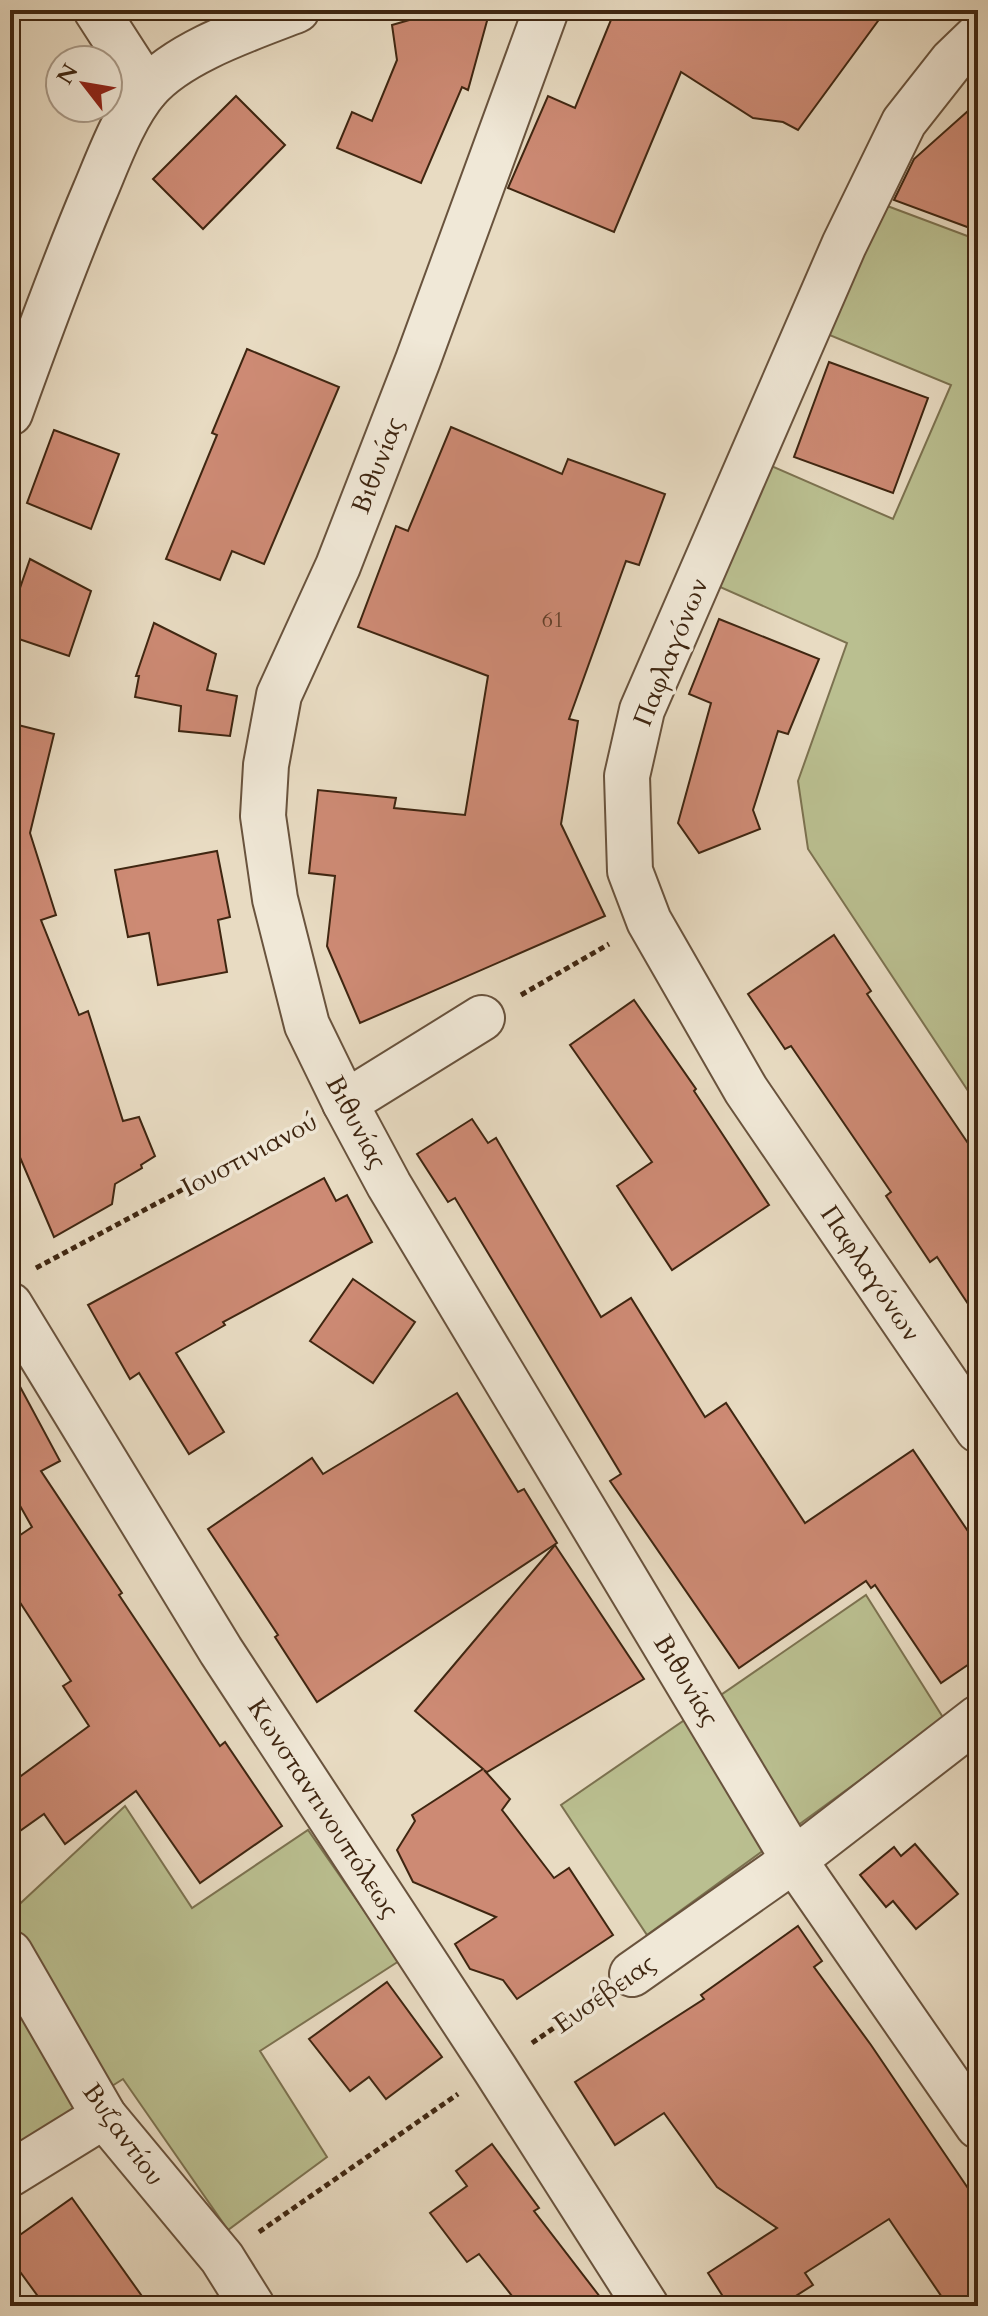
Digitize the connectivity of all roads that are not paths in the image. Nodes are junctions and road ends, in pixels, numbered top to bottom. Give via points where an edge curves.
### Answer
1 (96, 10) edge
2 (297, 10) edge
3 (546, 10) edge
4 (978, 36) edge
5 (147, 89) junction
6 (10, 413) edge
7 (482, 1018) road end
8 (345, 1103) junction
9 (17, 1290) edge
10 (978, 1430) edge
11 (978, 1718) edge
12 (794, 1860) junction
13 (10, 1953) edge
14 (632, 1974) road end
15 (104, 2116) junction
16 (978, 2126) edge
17 (10, 2174) edge
18 (252, 2306) edge
19 (646, 2306) edge

1 - 5 street
2 - 5 street via 215,43
3 - 8 street, Βιθυνίας via 418,360 276,709 263,816 275,899 307,1025
4 - 10 street, Παφλαγόνων via 904,122 844,245 642,710 627,776 630,871 649,921 746,1090
5 - 6 street via 118,137 69,252
7 - 8 street, Ιουστινιανού
8 - 12 street, Βιθυνίας
9 - 19 street, Κωνσταντινουπόλεως via 221,1651
11 - 12 street, Ευσέβειας
12 - 14 street, Ευσέβειας
12 - 16 street, Βιθυνίας
13 - 15 street, Βυζαντίου
15 - 17 street
15 - 18 street, Βυζαντίου via 222,2258

